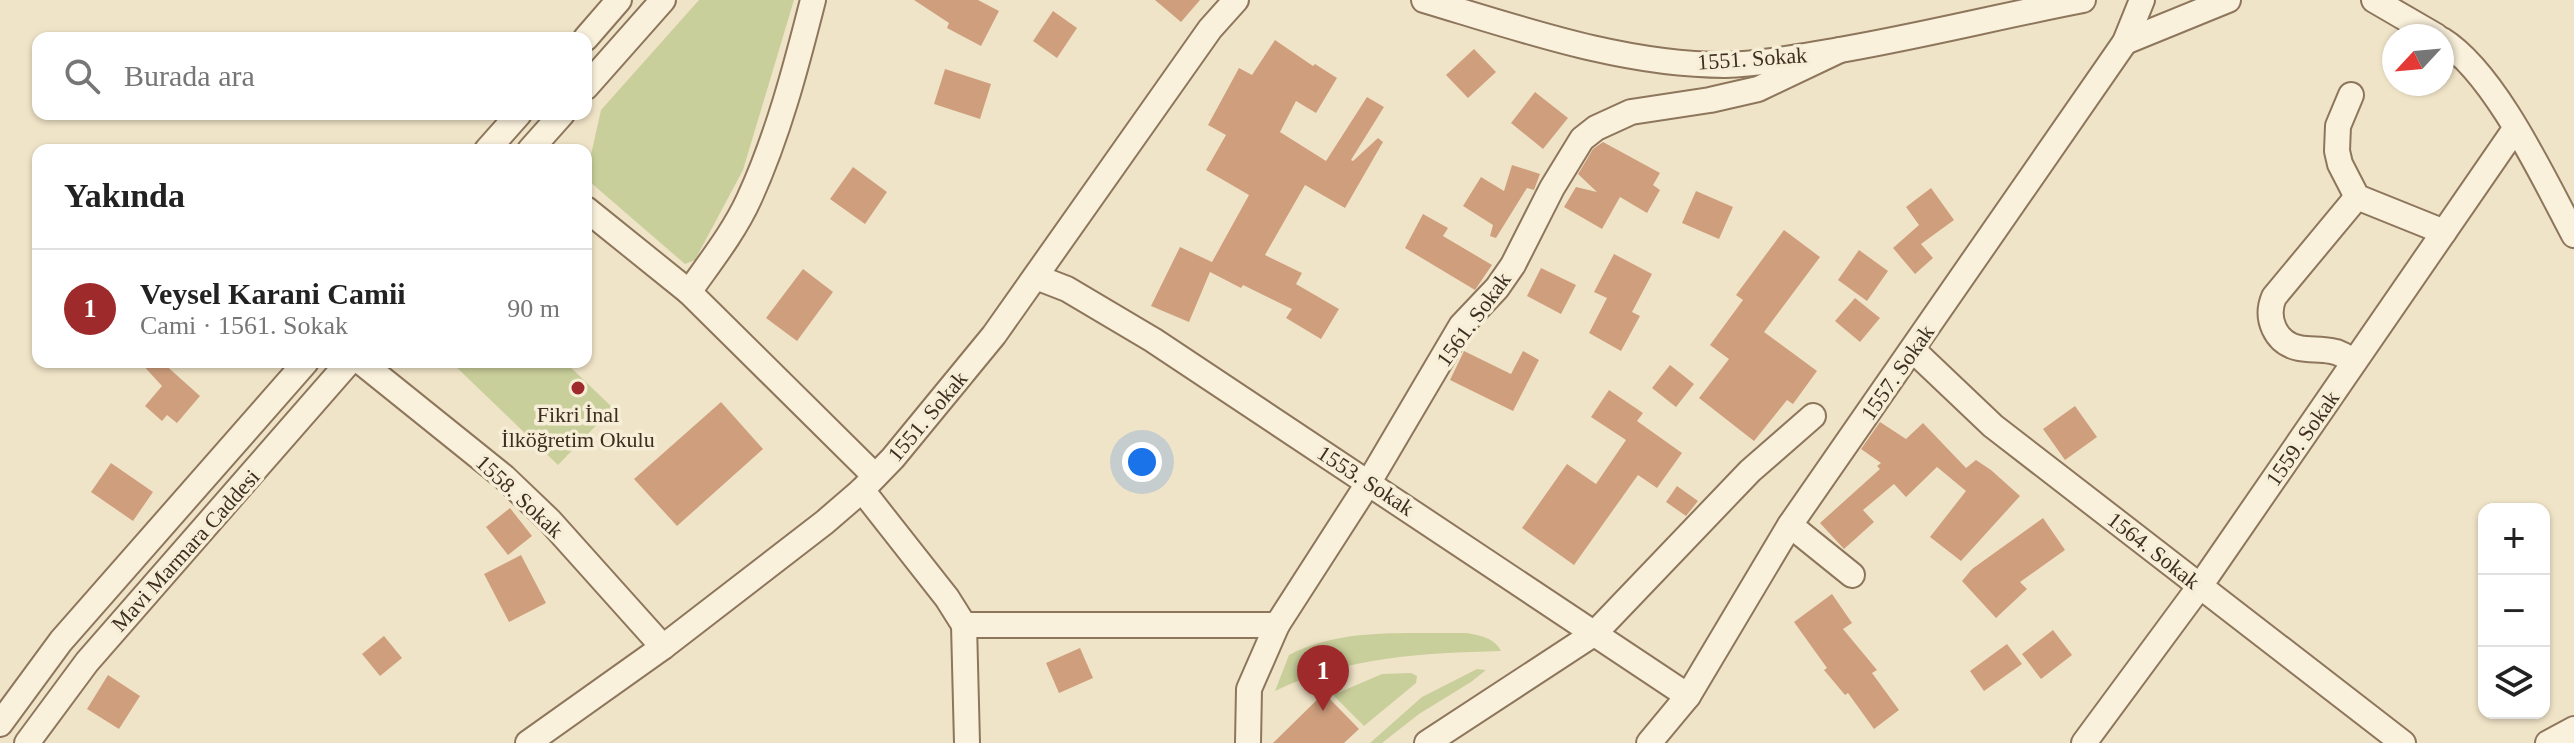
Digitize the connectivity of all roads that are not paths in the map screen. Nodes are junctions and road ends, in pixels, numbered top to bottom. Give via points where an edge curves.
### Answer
1 (619, 0) edge
2 (663, 0) edge
3 (813, 0) edge
4 (1236, 0) edge
5 (1424, 0) edge
6 (2083, 0) edge
7 (2142, 0) edge
8 (2228, 0) edge
9 (2374, 0) edge
10 (1491, 10) edge
11 (1981, 11) edge
12 (2415, 24) edge
13 (591, 32) edge
14 (2125, 42) junction
15 (2454, 48) edge
16 (1840, 50) junction
17 (592, 80) edge
18 (2351, 95) dead end
19 (514, 120) edge
20 (557, 120) edge
21 (2515, 129) junction
22 (492, 144) edge
23 (535, 144) edge
24 (2357, 197) junction
25 (592, 214) edge
26 (2444, 232) junction
27 (2574, 235) edge
28 (1036, 277) junction
29 (689, 292) junction
30 (1913, 350) junction
31 (2354, 362) junction
32 (301, 368) edge
33 (344, 368) edge
34 (368, 368) edge
35 (1813, 416) dead end
36 (1369, 482) junction
37 (868, 483) junction
38 (1790, 525) junction
39 (1852, 575) dead end
40 (2200, 586) junction
41 (964, 625) junction
42 (1277, 625) junction
43 (1595, 633) junction
44 (663, 647) junction
45 (1688, 696) junction
46 (0, 724) edge
47 (2574, 729) edge
48 (27, 743) edge
49 (528, 743) edge
50 (967, 743) edge
51 (1248, 743) edge
52 (1427, 743) edge
53 (1649, 743) edge
54 (2084, 743) edge
55 (2403, 743) edge
56 (2548, 743) edge

1 - 13 street
2 - 17 street
3 - 29 street via 790,86 749,200
4 - 28 street, 1551. Sokak via 1210,29
5 - 10 street, 1551. Sokak
6 - 11 street, 1551. Sokak
7 - 14 street, 1557. Sokak
8 - 14 street
9 - 12 street
10 - 16 street, 1551. Sokak via 1598,48 1682,63 1728,65
11 - 16 street, 1551. Sokak
14 - 30 street, 1557. Sokak
15 - 21 street via 2481,77
16 - 36 street, 1561. Sokak via 1758,89 1631,112 1582,139 1513,265 1461,326
18 - 24 street via 2338,126 2337,151
19 - 22 street
20 - 23 street
21 - 26 street, 1559. Sokak
21 - 27 street
24 - 26 street
24 - 31 street via 2274,297 2269,316 2277,334 2290,345 2334,351
25 - 29 street
26 - 31 street, 1559. Sokak
28 - 36 street, 1553. Sokak via 1067,289 1153,340
28 - 37 street, 1551. Sokak via 994,335
29 - 37 street
30 - 38 street, 1557. Sokak
30 - 40 street, 1564. Sokak via 1993,426
31 - 40 street, 1559. Sokak
32 - 46 street via 61,641
33 - 48 street, Mavi Marmara Caddesi via 87,662
34 - 44 street, 1558. Sokak via 504,477
35 - 43 street via 1750,471
36 - 42 street, 1561. Sokak
36 - 43 street, 1553. Sokak
37 - 41 street
37 - 44 street, 1551. Sokak
38 - 39 street
38 - 45 street, 1557. Sokak
40 - 54 street, 1559. Sokak
40 - 55 street, 1564. Sokak
41 - 42 street
41 - 50 street
42 - 51 street, 1561. Sokak via 1249,689
43 - 45 street, 1553. Sokak
43 - 52 street
44 - 49 street, 1551. Sokak
45 - 53 street, 1557. Sokak
47 - 56 street

